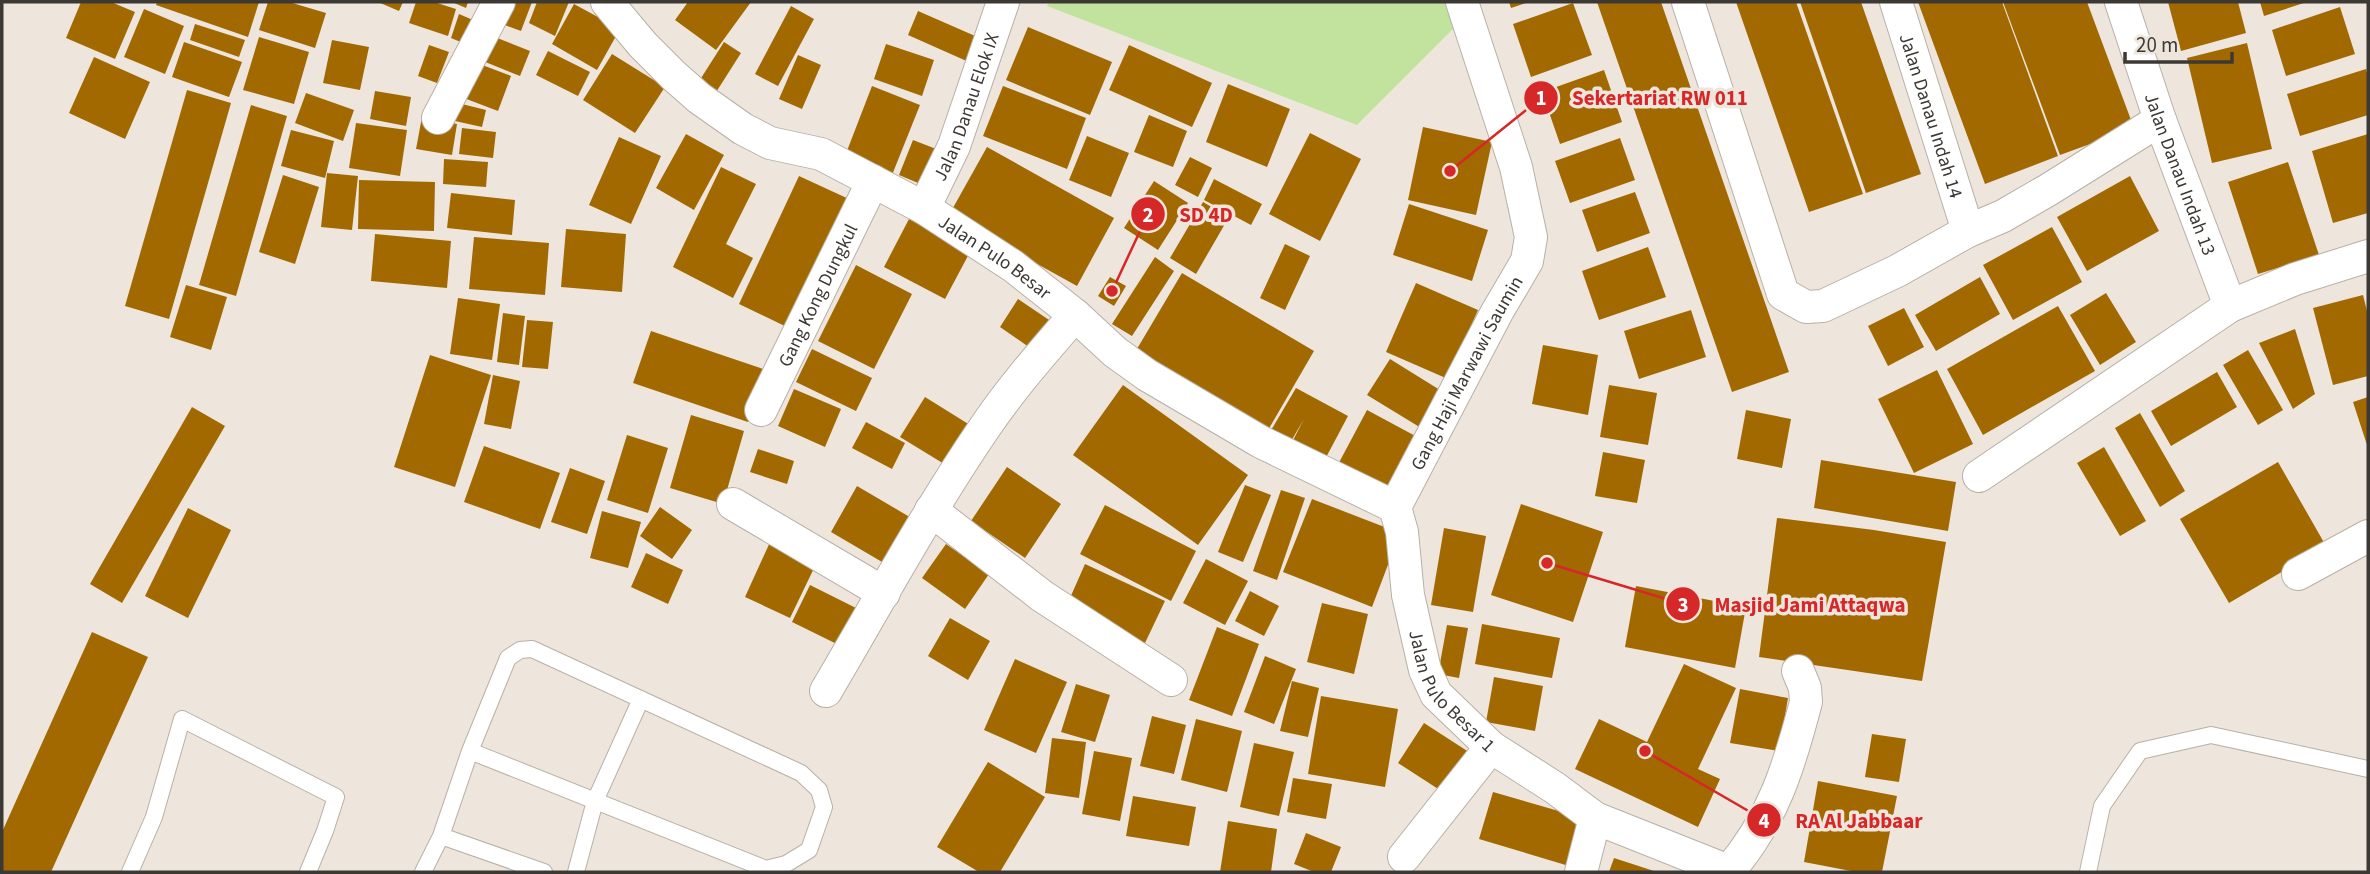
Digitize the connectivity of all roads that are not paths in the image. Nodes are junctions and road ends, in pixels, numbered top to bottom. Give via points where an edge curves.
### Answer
1 (499, 2) edge
2 (607, 2) edge
3 (1003, 2) edge
4 (1462, 2) edge
5 (1688, 2) edge
6 (1896, 2) edge
7 (2120, 2) edge
8 (438, 118) dead end
9 (2161, 120) junction
10 (873, 181) junction
11 (925, 208) junction
12 (1968, 231) junction
13 (2368, 256) edge
14 (2230, 306) junction
15 (1075, 315) junction
16 (761, 410) dead end
17 (1979, 476) dead end
18 (733, 504) dead end
19 (1395, 507) junction
20 (931, 510) junction
21 (2368, 536) edge
22 (2298, 574) dead end
23 (884, 593) junction
24 (1798, 671) dead end
25 (1171, 680) dead end
26 (826, 691) dead end
27 (641, 699) junction
28 (1491, 747) junction
29 (470, 751) junction
30 (2368, 769) edge
31 (595, 801) junction
32 (1595, 818) junction
33 (441, 836) junction
34 (1404, 857) dead end
35 (130, 872) edge
36 (308, 872) edge
37 (423, 872) edge
38 (544, 872) edge
39 (576, 872) edge
40 (1581, 872) edge
41 (1719, 872) edge
42 (1728, 872) edge
43 (2088, 872) edge

1 - 8 street
2 - 10 street, Jalan Pulo Besar via 673,75 743,129 770,143 821,154
3 - 11 street, Jalan Danau Elok IX via 954,146
4 - 19 street, Gang Haji Marwawi Saumin via 1516,167 1531,237 1527,261
5 - 12 street via 1783,294 1806,307 1823,306
6 - 12 street, Jalan Danau Indah 14
7 - 9 street, Jalan Danau Indah 13
9 - 12 street via 2003,216
9 - 14 street, Jalan Danau Indah 13
10 - 11 street, Jalan Pulo Besar
10 - 16 street, Gang Kong Dungkul
11 - 15 street, Jalan Pulo Besar via 1013,266
13 - 14 street
14 - 17 street
15 - 19 street, Jalan Pulo Besar via 1129,362 1199,407
15 - 20 street via 1025,373
18 - 23 street
19 - 28 street, Jalan Pulo Besar 1 via 1408,594 1429,683
20 - 23 street
20 - 25 street via 1042,596
21 - 22 street
23 - 26 street
24 - 42 street via 1805,702 1775,802
27 - 29 lane via 532,649 520,650 508,658
27 - 31 lane
27 - 31 lane via 800,774 819,790 824,807 809,850 786,864 766,869
28 - 32 street, Jalan Pulo Besar 1
28 - 34 street
29 - 31 lane
29 - 33 lane
30 - 43 lane via 2211,735 2140,751 2102,806
31 - 39 lane
32 - 40 street
32 - 41 street, Jalan Pulo Besar 1 via 1716,866
33 - 37 lane
33 - 38 lane
35 - 36 lane via 154,817 182,719 336,797

